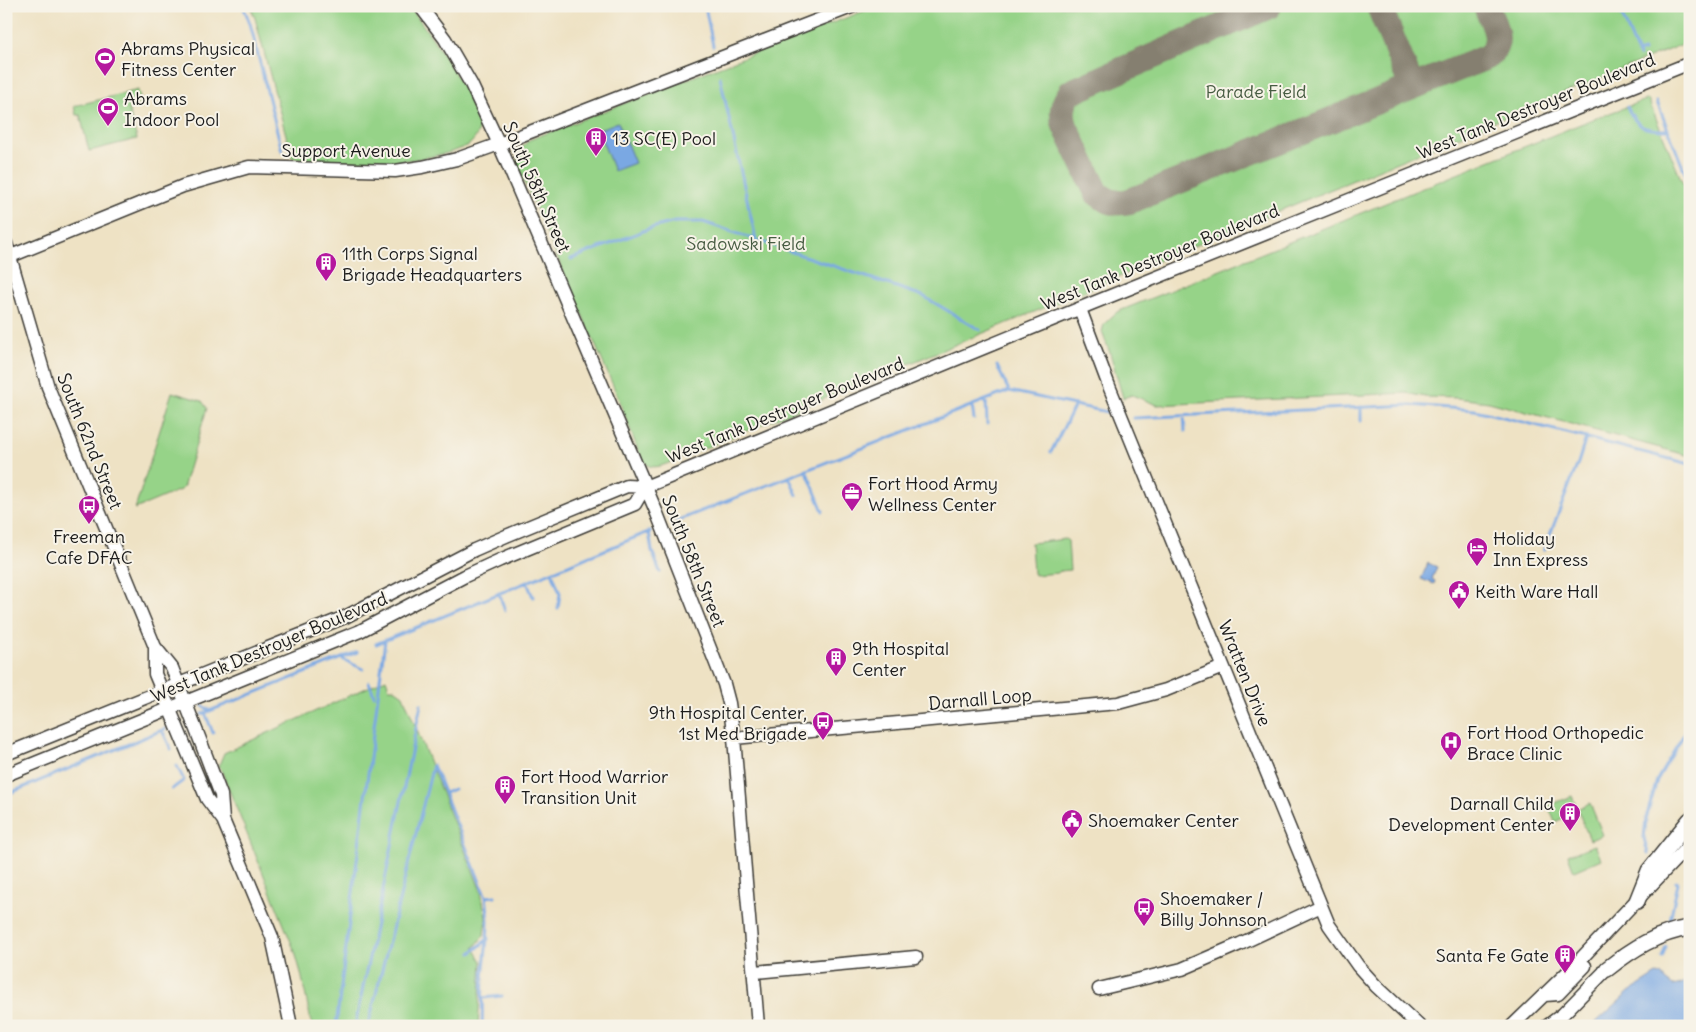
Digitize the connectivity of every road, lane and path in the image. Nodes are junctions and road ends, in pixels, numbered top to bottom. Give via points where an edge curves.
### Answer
1 (420, 6) edge
2 (854, 6) edge
3 (1690, 63) edge
4 (1676, 68) junction
5 (1690, 73) edge
6 (499, 144) junction
7 (6, 242) edge
8 (8, 258) edge
9 (1080, 309) junction
10 (645, 487) junction
11 (155, 647) junction
12 (1223, 666) junction
13 (178, 684) junction
14 (162, 691) junction
15 (185, 702) junction
16 (169, 709) junction
17 (734, 738) junction
18 (6, 754) edge
19 (6, 775) edge
20 (223, 820) junction
21 (1690, 820) edge
22 (1690, 844) edge
23 (1637, 900) junction
24 (1321, 906) junction
25 (1690, 928) edge
26 (916, 957) dead end
27 (1607, 969) joint
28 (754, 972) junction
29 (1099, 989) dead end
30 (290, 1023) edge
31 (277, 1026) edge
32 (758, 1026) edge
33 (1419, 1026) edge
34 (1512, 1026) edge
35 (1548, 1026) edge

1 - 6 street, South 58th Street via 445,39 471,84
2 - 6 street, Support Avenue
3 - 4 street, West Tank Destroyer Boulevard
4 - 5 street
4 - 9 street, West Tank Destroyer Boulevard
6 - 8 street, Support Avenue via 457,159 395,171 249,167 183,186
6 - 10 street, South 58th Street
7 - 8 street, South 62nd Street
8 - 11 street, South 62nd Street via 48,386
9 - 10 street, West Tank Destroyer Boulevard
9 - 12 street, Wratten Drive
10 - 13 street, West Tank Destroyer Boulevard via 627,486 506,536 344,617
10 - 15 street, West Tank Destroyer Boulevard via 635,504 465,576 360,631
10 - 17 street, South 58th Street via 718,666 729,703
11 - 13 street, South 62nd Street via 172,668
11 - 14 street, South 62nd Street via 155,674
12 - 17 street, Darnall Loop via 1166,690 1118,703
12 - 24 street, Wratten Drive
13 - 14 street, West Tank Destroyer Boulevard
13 - 15 street, South 62nd Street
14 - 16 street, South 62nd Street
14 - 18 street, West Tank Destroyer Boulevard
15 - 16 street, West Tank Destroyer Boulevard
15 - 20 street, South 62nd Street via 221,794
16 - 19 street, West Tank Destroyer Boulevard
16 - 20 street, South 62nd Street via 207,799
17 - 28 street, South 58th Street
20 - 30 street, South 62nd Street via 272,937
21 - 23 main road via 1649,871
22 - 23 street
23 - 34 street
24 - 29 street via 1182,969
24 - 33 street, Wratten Drive via 1329,925 1358,966
25 - 27 main road via 1648,940
26 - 28 street
27 - 35 street
28 - 32 street, South 58th Street
30 - 31 street

